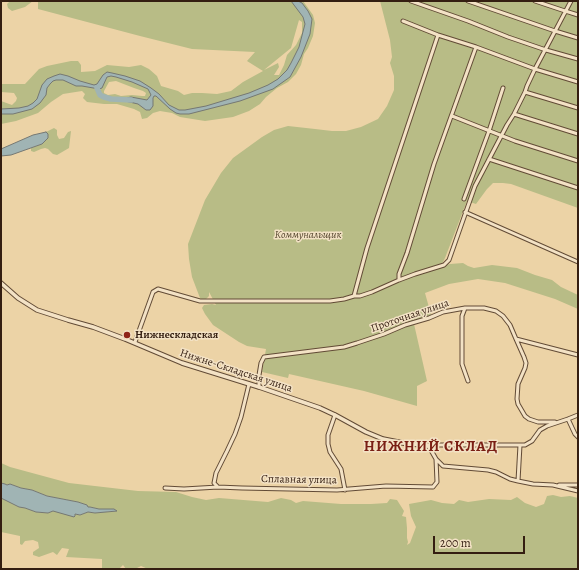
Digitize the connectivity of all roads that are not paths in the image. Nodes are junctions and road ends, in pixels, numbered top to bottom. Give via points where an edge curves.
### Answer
1 (411, 1) edge
2 (468, 1) edge
3 (535, 1) edge
4 (571, 1) edge
5 (565, 11) junction
6 (578, 15) edge
7 (403, 21) dead end
8 (555, 31) junction
9 (438, 35) junction
10 (578, 38) edge
11 (476, 47) junction
12 (546, 50) junction
13 (578, 59) edge
14 (535, 69) junction
15 (578, 82) edge
16 (503, 88) dead end
17 (525, 92) junction
18 (578, 108) edge
19 (514, 114) junction
20 (452, 116) junction
21 (489, 131) junction
22 (578, 134) edge
23 (502, 136) junction
24 (489, 159) junction
25 (578, 161) edge
26 (578, 188) edge
27 (464, 199) dead end
28 (465, 212) junction
29 (578, 262) edge
30 (399, 280) junction
31 (1, 282) edge
32 (354, 296) junction
33 (465, 308) junction
34 (516, 339) junction
35 (135, 342) junction
36 (578, 355) edge
37 (468, 381) dead end
38 (249, 384) junction
39 (259, 387) junction
40 (335, 415) junction
41 (578, 415) edge
42 (568, 419) junction
43 (559, 422) junction
44 (578, 437) edge
45 (427, 445) junction
46 (520, 445) junction
47 (436, 459) junction
48 (518, 481) junction
49 (578, 485) edge
50 (553, 486) junction
51 (218, 487) junction
52 (166, 488) dead end
53 (345, 490) junction
54 (578, 491) edge

1 - 12 street
2 - 8 street
3 - 5 street
4 - 5 street
5 - 6 street
5 - 8 street
7 - 9 street
8 - 10 street
8 - 12 street
9 - 11 street
9 - 32 street via 369,241
11 - 14 street
11 - 20 street
12 - 13 street
12 - 14 street
14 - 15 street
14 - 17 street
16 - 21 street
17 - 18 street
17 - 19 street
19 - 22 street
19 - 23 street
20 - 21 street
20 - 30 street via 434,164
21 - 23 street
21 - 27 street
23 - 24 street
23 - 25 street
24 - 26 street
24 - 28 street
28 - 29 street
28 - 30 street via 447,262
30 - 32 street via 372,292
31 - 35 street, Нижне-Складская улица via 18,298 37,310
32 - 35 street via 314,302 200,302 158,290 153,292
33 - 34 street, Проточная улица via 496,310 510,325
33 - 37 street via 462,316 462,364
33 - 39 street, Проточная улица via 442,312 350,345 264,357
34 - 36 street
34 - 43 street, Проточная улица via 526,362 518,384 517,399 520,409 525,416 538,422
35 - 38 street, Нижне-Складская улица via 182,363
38 - 39 street, Нижне-Складская улица
38 - 51 street via 235,434 216,473 214,483
39 - 40 street, Нижне-Складская улица
40 - 45 street, Нижне-Складская улица via 383,439
40 - 53 street via 328,435 328,444 341,469
41 - 42 street
42 - 43 street
42 - 44 street
43 - 46 street via 540,430 529,443
45 - 46 street
45 - 47 street
46 - 48 street
47 - 48 street via 443,466 488,470
47 - 53 street, Сплавная улица via 437,482 433,487 372,486
48 - 50 street
49 - 50 street
50 - 54 street
51 - 52 street, Сплавная улица
51 - 53 street, Сплавная улица

